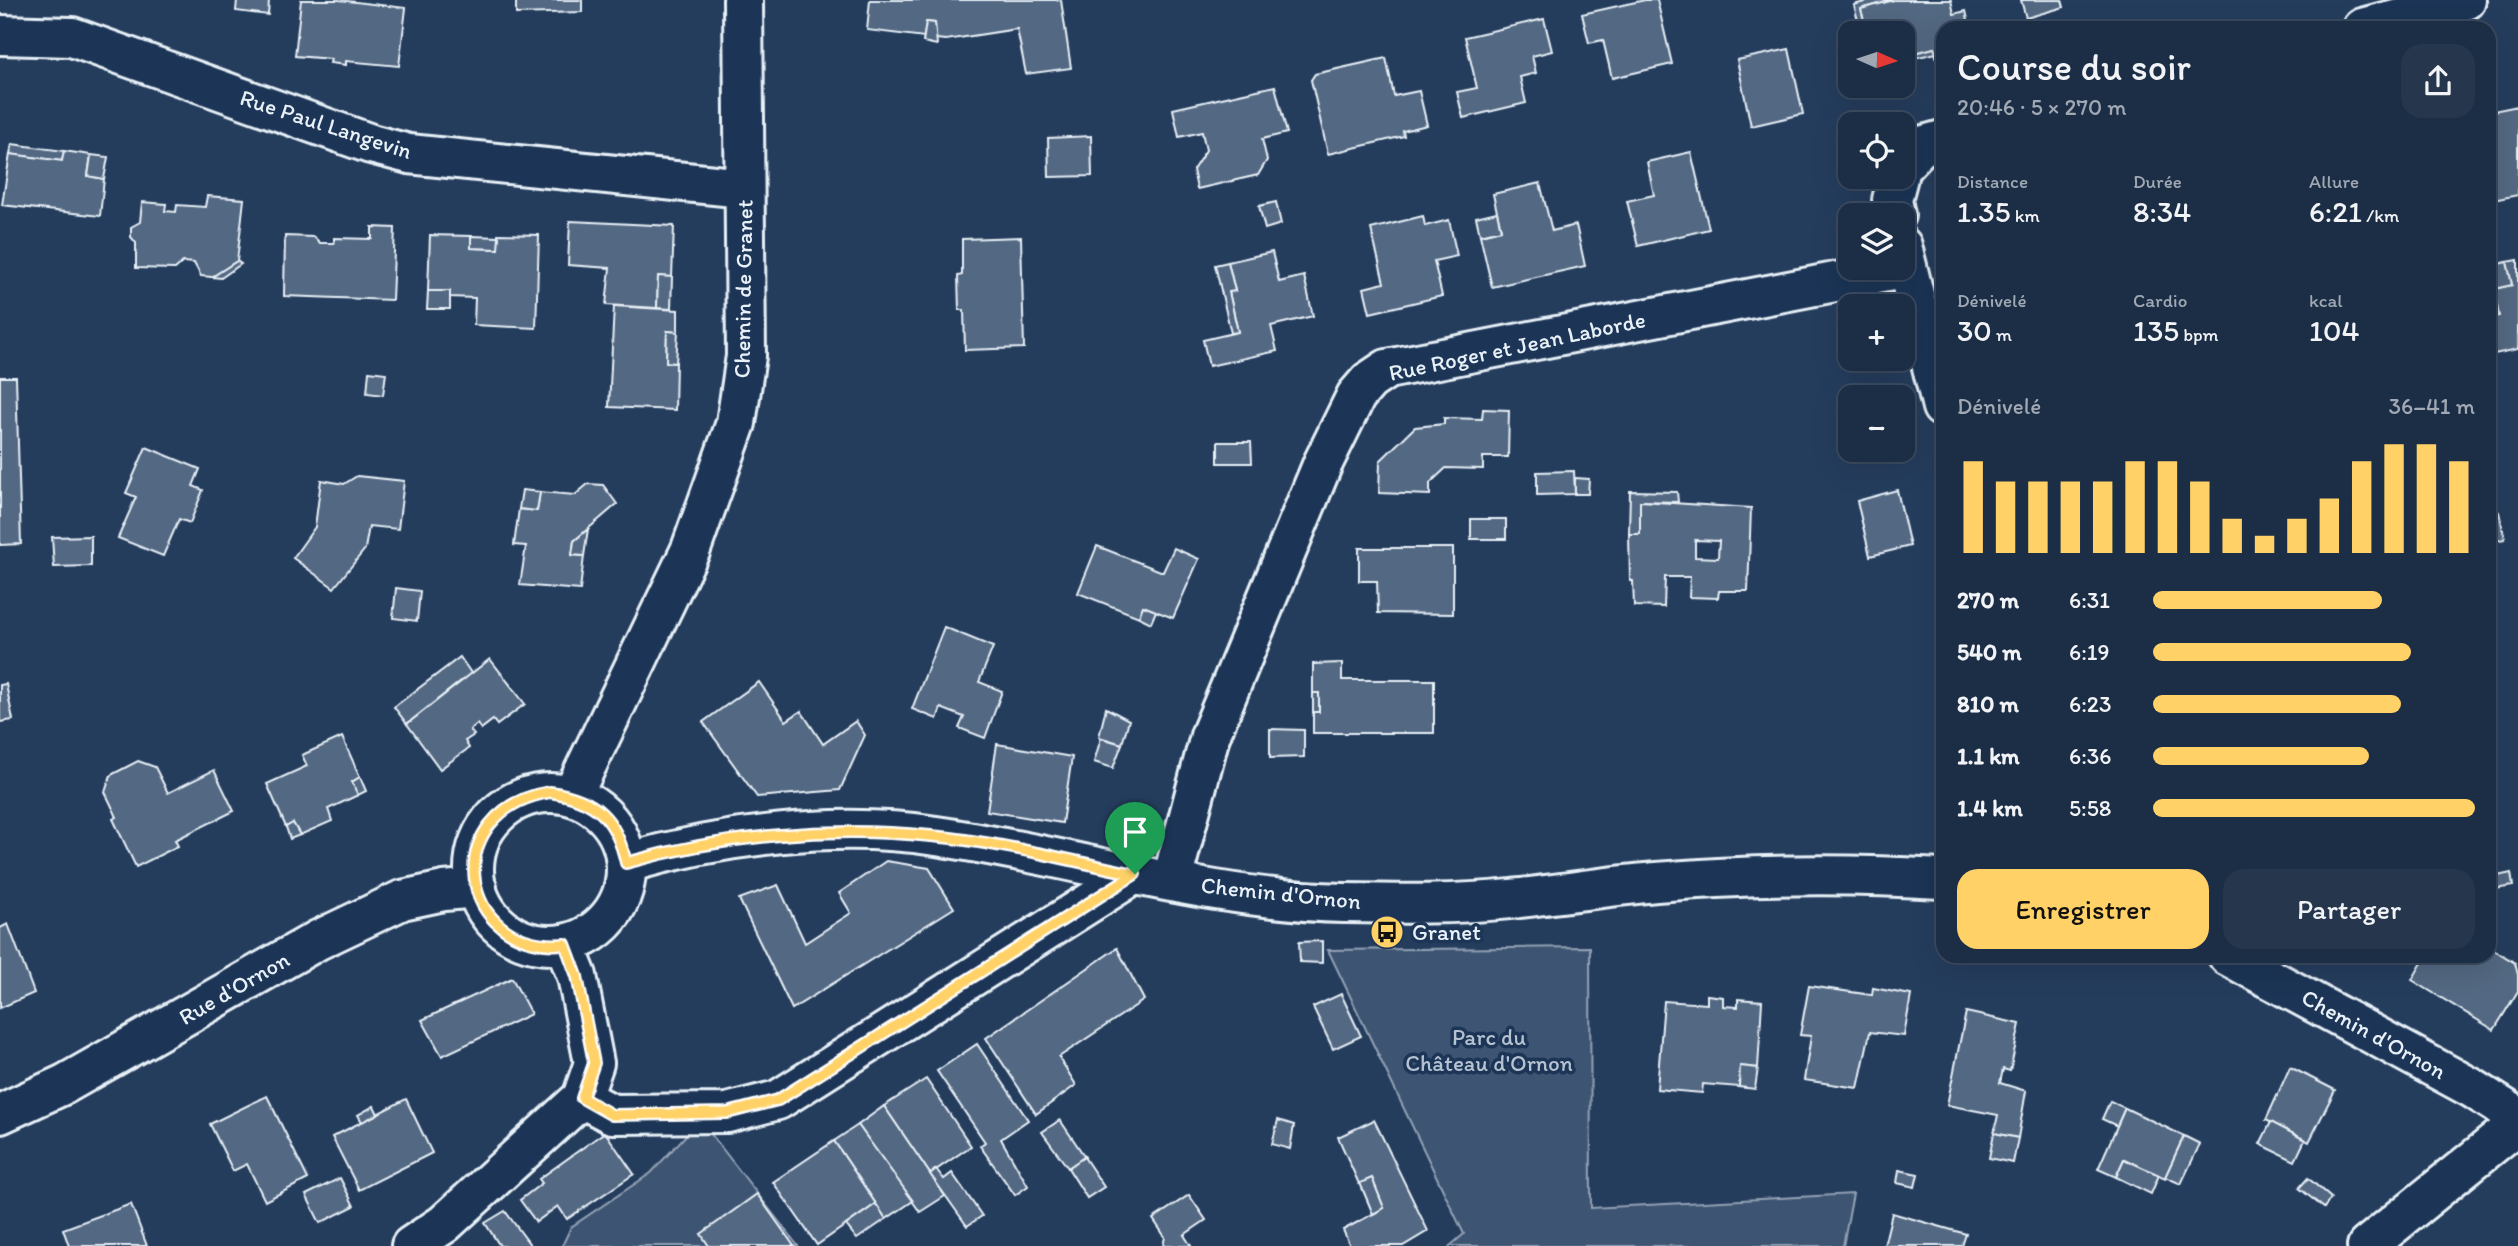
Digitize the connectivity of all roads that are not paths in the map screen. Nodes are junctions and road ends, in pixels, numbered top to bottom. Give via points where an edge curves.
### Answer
1 (743, 0) edge
2 (2466, 0) edge
3 (2388, 21) edge
4 (0, 35) edge
5 (1936, 142) edge
6 (1915, 152) edge
7 (744, 188) junction
8 (1838, 271) edge
9 (1911, 280) edge
10 (1936, 383) edge
11 (572, 796) junction
12 (626, 863) junction
13 (1135, 874) junction
14 (1936, 879) edge
15 (1172, 880) junction
16 (477, 888) junction
17 (565, 944) junction
18 (2241, 963) edge
19 (582, 1098) junction
20 (0, 1114) edge
21 (2518, 1117) edge
22 (2518, 1124) edge
23 (411, 1246) edge
24 (2367, 1246) edge

1 - 7 street, Chemin de Granet
2 - 3 street
4 - 7 street, Rue Paul Langevin via 72,37 409,154
5 - 6 street
7 - 11 street, Chemin de Granet via 746,356 736,423 691,549
8 - 15 street, Rue Roger et Jean Laborde via 1387,369 1369,381 1356,396 1323,463 1210,736
9 - 10 street
11 - 12 street via 610,821
11 - 16 street via 550,792 506,806 478,843
12 - 13 street, Chemin d'Ornon via 681,847 856,831 933,836
12 - 17 street via 625,886 617,907 586,937
13 - 15 street, Chemin d'Ornon
13 - 19 street via 778,1100 727,1113 612,1115
14 - 15 street, Chemin d'Ornon via 1852,873 1730,876 1507,900 1419,904 1339,903
16 - 17 street via 483,906 510,934 526,942
16 - 20 street, Rue d'Ornon via 402,900 65,1084
17 - 19 street via 577,976 594,1063
18 - 21 street, Chemin d'Ornon
19 - 23 street via 444,1224
22 - 24 street

